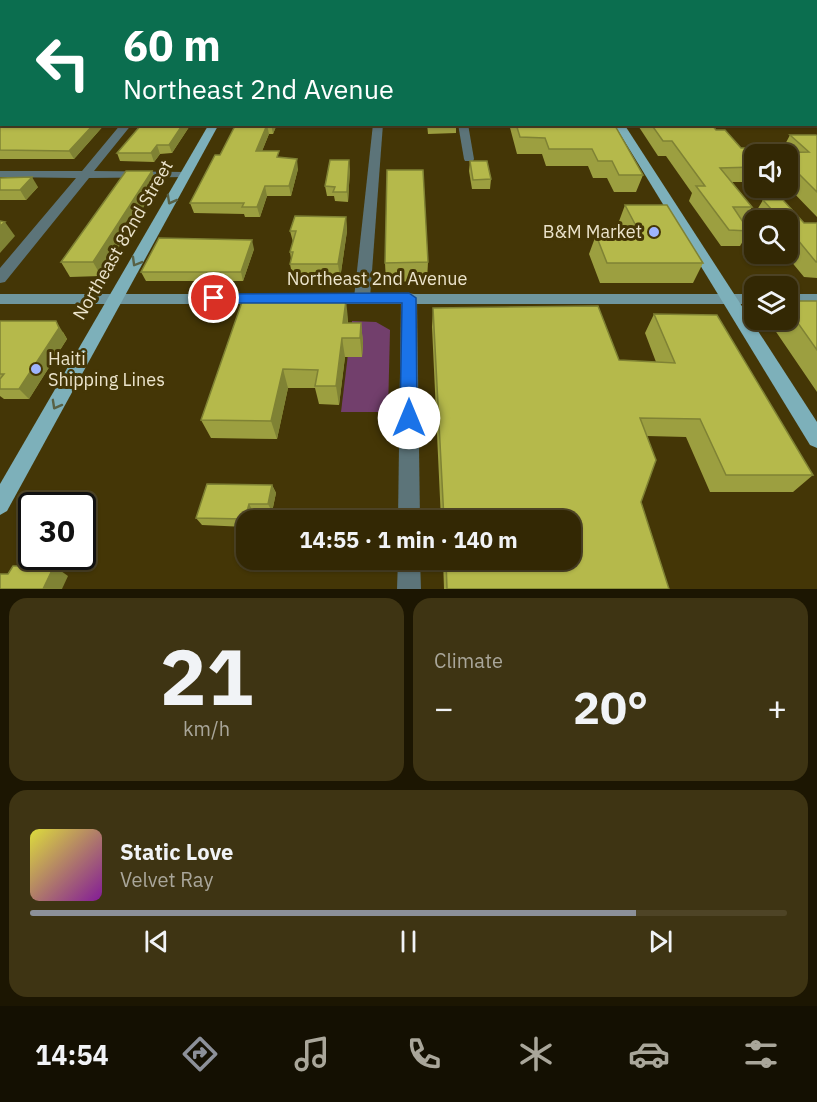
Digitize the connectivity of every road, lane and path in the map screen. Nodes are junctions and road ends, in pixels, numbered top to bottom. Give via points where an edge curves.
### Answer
1 (126, 126) edge
2 (213, 126) edge
3 (378, 126) edge
4 (463, 126) edge
5 (621, 126) edge
6 (469, 159) edge
7 (0, 174) edge
8 (86, 174) junction
9 (186, 175) junction
10 (0, 278) edge
11 (0, 298) edge
12 (362, 298) junction
13 (409, 298) junction
14 (817, 298) edge
15 (115, 299) junction
16 (730, 299) junction
17 (744, 299) edge
18 (798, 299) edge
19 (817, 439) edge
20 (0, 504) edge
21 (409, 510) edge
22 (409, 570) edge
23 (409, 589) edge

1 - 8 street
2 - 9 main road, Northeast 82nd Street
3 - 12 street
4 - 6 street
5 - 16 main road
7 - 8 street
8 - 9 street
8 - 10 street
9 -> 15 main road, Northeast 82nd Street
11 - 15 main road, Northeast 2nd Avenue
12 - 13 main road, Northeast 2nd Avenue
12 - 15 main road, Northeast 2nd Avenue
13 - 16 main road, Northeast 2nd Avenue
13 - 21 street
14 - 18 main road
15 -> 20 main road, Northeast 82nd Street
16 - 17 main road, Northeast 2nd Avenue
16 - 19 main road
22 - 23 street

